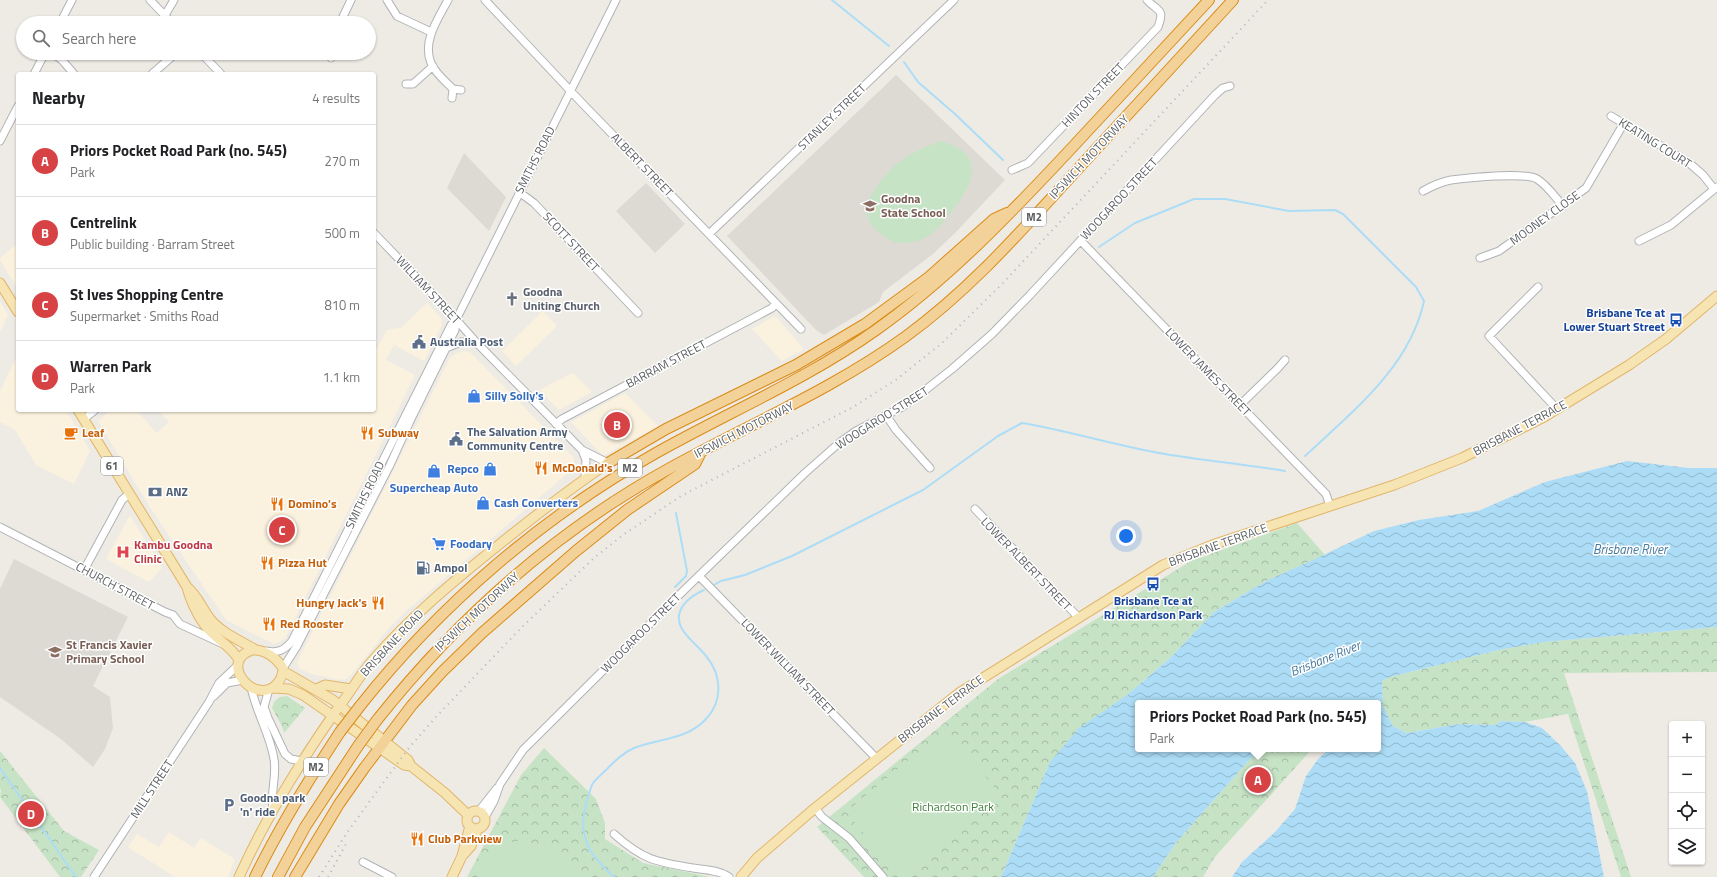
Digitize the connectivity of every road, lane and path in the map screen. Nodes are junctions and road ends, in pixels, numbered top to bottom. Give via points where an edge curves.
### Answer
1 (72, 0) edge
2 (150, 0) edge
3 (174, 0) edge
4 (351, 0) edge
5 (387, 0) edge
6 (448, 0) edge
7 (484, 0) edge
8 (616, 0) edge
9 (954, 0) edge
10 (1147, 0) edge
11 (1209, 0) edge
12 (1233, 0) edge
13 (164, 15) joint
14 (64, 16) edge
15 (343, 16) edge
16 (431, 32) junction
17 (41, 60) edge
18 (62, 60) edge
19 (168, 60) edge
20 (208, 60) edge
21 (433, 66) junction
22 (35, 72) edge
23 (72, 72) edge
24 (154, 72) edge
25 (219, 72) edge
26 (1230, 86) dead end
27 (411, 87) dead end
28 (570, 91) junction
29 (452, 98) dead end
30 (16, 110) edge
31 (1611, 116) dead end
32 (1624, 123) junction
33 (0, 142) edge
34 (1012, 170) dead end
35 (1715, 188) edge
36 (1423, 191) dead end
37 (519, 192) junction
38 (1563, 206) junction
39 (1013, 211) junction
40 (709, 234) junction
41 (376, 235) edge
42 (1080, 241) junction
43 (1639, 241) dead end
44 (1480, 258) dead end
45 (0, 283) edge
46 (1538, 287) dead end
47 (1717, 296) edge
48 (776, 304) junction
49 (16, 309) edge
50 (638, 313) dead end
51 (456, 320) junction
52 (801, 329) dead end
53 (476, 342) junction
54 (446, 348) junction
55 (1285, 360) dead end
56 (1240, 405) junction
57 (1557, 409) junction
58 (79, 412) edge
59 (93, 412) edge
60 (886, 415) junction
61 (84, 419) junction
62 (556, 424) junction
63 (582, 450) junction
64 (701, 452) junction
65 (608, 463) junction
66 (930, 468) dead end
67 (585, 478) junction
68 (129, 494) junction
69 (1330, 506) junction
70 (974, 509) dead end
71 (0, 527) edge
72 (84, 570) junction
73 (699, 576) junction
74 (187, 587) junction
75 (1079, 618) junction
76 (227, 645) junction
77 (259, 650) junction
78 (238, 662) junction
79 (283, 670) junction
80 (243, 680) junction
81 (251, 687) junction
82 (271, 689) junction
83 (316, 689) junction
84 (351, 689) junction
85 (209, 702) junction
86 (340, 707) junction
87 (334, 715) junction
88 (382, 745) junction
89 (877, 759) junction
90 (301, 760) junction
91 (273, 808) junction
92 (815, 808) junction
93 (482, 814) junction
94 (468, 815) junction
95 (474, 827) junction
96 (614, 834) dead end
97 (363, 862) dead end
98 (94, 877) edge
99 (238, 877) edge
100 (255, 877) edge
101 (278, 877) edge
102 (295, 877) edge
103 (392, 877) edge
104 (452, 877) edge
105 (729, 877) edge
106 (741, 877) edge
107 (883, 877) edge

1 - 14 street
2 - 13 street
3 - 13 street
4 - 15 street
5 - 16 street via 397,16
6 - 16 street
7 - 28 street, ALBERT STREET
8 - 28 street, SMITHS ROAD
9 - 40 street, STANLEY STREET
10 - 34 street, HINTON STREET via 1161,11 1158,27 1028,163
11 - 39 highway, IPSWICH MOTORWAY / M2
12 - 64 highway, IPSWICH MOTORWAY / M2 via 1003,251 946,304 905,337 860,367
16 - 21 street via 428,46
17 - 22 street
18 - 23 street
19 - 24 street
20 - 25 street
21 - 27 street
21 - 29 street via 457,89
26 - 42 street, WOOGAROO STREET via 1215,95
28 - 37 street, SMITHS ROAD
28 - 40 street, ALBERT STREET
30 - 33 street
31 - 32 street, KEATING COURT
32 - 35 street, KEATING COURT via 1688,162
32 - 38 street, MOONEY CLOSE via 1586,188
35 - 43 street via 1671,225
36 - 38 street via 1451,180 1522,175 1537,179
37 - 50 street, SCOTT STREET via 534,203
37 - 51 street, SMITHS ROAD
38 - 44 street, MOONEY CLOSE via 1499,251
39 - 65 highway via 994,219 929,277 865,324 796,365 666,429
39 - 100 highway, IPSWICH MOTORWAY / M2, bridge via 945,276 873,332 812,370 629,469 531,537 482,577 408,650 340,732 312,774
40 - 48 street, ALBERT STREET
41 - 51 street, WILLIAM STREET
42 - 56 street, LOWER JAMES STREET
42 - 60 street, WOOGAROO STREET via 1009,317 972,352 919,395
45 - 49 main road
46 - 57 street via 1489,336
47 - 57 main road, BRISBANE TERRACE via 1648,352
48 - 52 street, ALBERT STREET
48 - 62 street, BARRAM STREET
51 - 53 street, WILLIAM STREET
51 - 54 street, SMITHS ROAD via 455,330
51 - 77 street, SMITHS ROAD via 426,372 292,641 277,652
53 - 54 street via 461,342
53 - 62 street, WILLIAM STREET
54 - 79 street, SMITHS ROAD via 375,495
55 - 56 street
56 - 69 street, LOWER JAMES STREET via 1326,494
57 - 69 main road, BRISBANE TERRACE via 1462,458 1394,485
58 - 61 main road, 61
59 - 61 street
60 - 66 street
60 - 73 street, WOOGAROO STREET via 856,431 821,458
61 - 68 main road, 61
62 - 63 street, WILLIAM STREET
63 - 65 street, WILLIAM STREET
63 - 67 street via 586,460
64 - 88 highway via 695,464 602,528 482,634 427,688
64 - 101 highway, IPSWICH MOTORWAY / M2, bridge via 646,482 568,533 480,606 448,638 424,663 358,746 305,827
65 - 67 main road, BRISBANE ROAD
67 - 84 main road, BRISBANE ROAD via 534,515 432,602 372,662
68 - 72 street via 122,500
68 - 74 main road, 61
69 - 75 main road, BRISBANE TERRACE via 1177,558
70 - 75 street, LOWER ALBERT STREET
71 - 72 street, CHURCH STREET
72 - 76 street, CHURCH STREET via 165,612 174,614 180,624
73 - 89 street, LOWER WILLIAM STREET
73 - 93 street, WOOGAROO STREET via 529,744 512,764
74 - 76 main road, 61 via 189,598 208,629
74 - 77 main road, 61 via 211,621
75 - 89 main road, BRISBANE TERRACE via 959,693
76 - 78 main road, 61
77 - 78 main road via 247,651
77 - 79 main road, 61 via 274,658
78 - 80 main road, 61 via 239,674
78 - 85 street, MILL STREET via 218,683
79 - 82 main road via 280,680
79 - 83 main road
80 - 81 main road
80 - 85 street, MILL STREET via 227,683
81 - 82 main road via 259,690
81 - 91 street via 274,757 275,778 271,801
82 - 87 main road via 289,689 297,692
82 - 90 street via 264,707 268,718 285,754 292,759
83 - 84 main road via 325,685
83 - 86 main road
84 - 86 main road, BRISBANE ROAD
85 - 98 street, MILL STREET
86 - 87 main road, BRISBANE ROAD
86 - 88 main road
87 - 88 main road
87 - 90 main road, BRISBANE ROAD
88 - 94 main road via 404,765 411,766 445,793
88 - 102 highway via 339,804
89 - 92 main road, BRISBANE TERRACE
90 - 91 main road, BRISBANE ROAD
91 - 99 main road, BRISBANE ROAD
92 - 106 main road, BRISBANE TERRACE via 757,858
92 - 107 street via 822,818 849,838
93 - 94 main road via 473,811
93 - 95 main road via 485,823
94 - 95 main road via 467,821
95 - 104 main road via 471,846 462,856
96 - 105 street via 648,858 718,872
97 - 103 street

